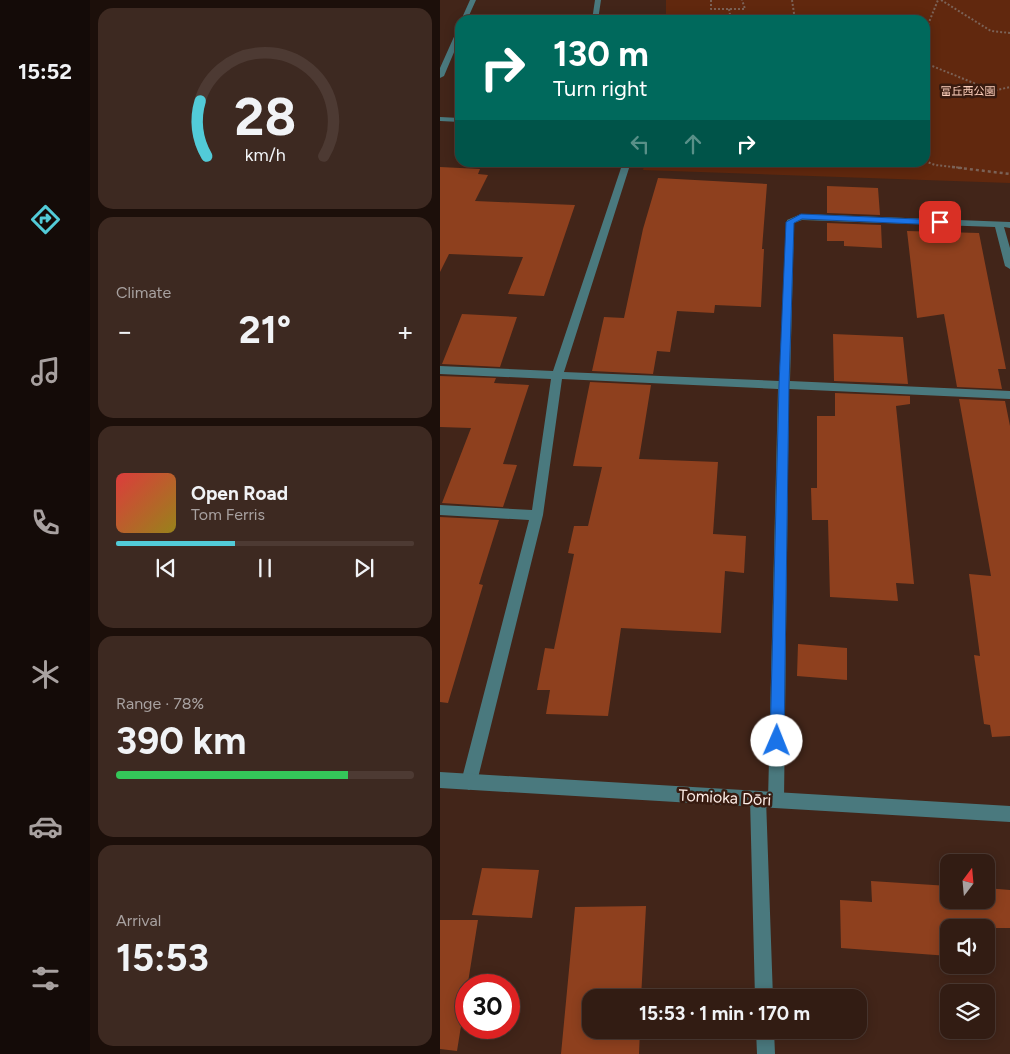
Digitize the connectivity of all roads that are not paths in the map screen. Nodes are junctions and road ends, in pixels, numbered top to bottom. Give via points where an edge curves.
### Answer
1 (473, 0) edge
2 (598, 0) edge
3 (466, 15) edge
4 (596, 15) edge
5 (455, 42) edge
6 (440, 76) edge
7 (440, 120) edge
8 (455, 120) edge
9 (625, 167) edge
10 (1004, 225) edge
11 (1010, 266) edge
12 (440, 370) edge
13 (557, 376) junction
14 (784, 385) junction
15 (1010, 395) edge
16 (440, 510) edge
17 (537, 514) junction
18 (440, 780) edge
19 (469, 782) junction
20 (758, 799) junction
21 (776, 800) junction
22 (1010, 814) edge
23 (764, 989) edge
24 (765, 1039) edge
25 (766, 1054) edge

1 - 3 street
2 - 4 street
5 - 6 street
7 - 8 street
9 - 13 street
10 - 11 street
10 - 14 street via 801,217 790,222
12 - 13 street
13 - 14 street
13 - 17 street
14 - 15 street
14 - 21 street
16 - 17 street
17 - 19 street
18 - 19 street, Tomioka Dōri
19 - 20 street, Tomioka Dōri
20 - 21 street, Tomioka Dōri
20 - 23 street
21 - 22 street, Tomioka Dōri
24 - 25 street

